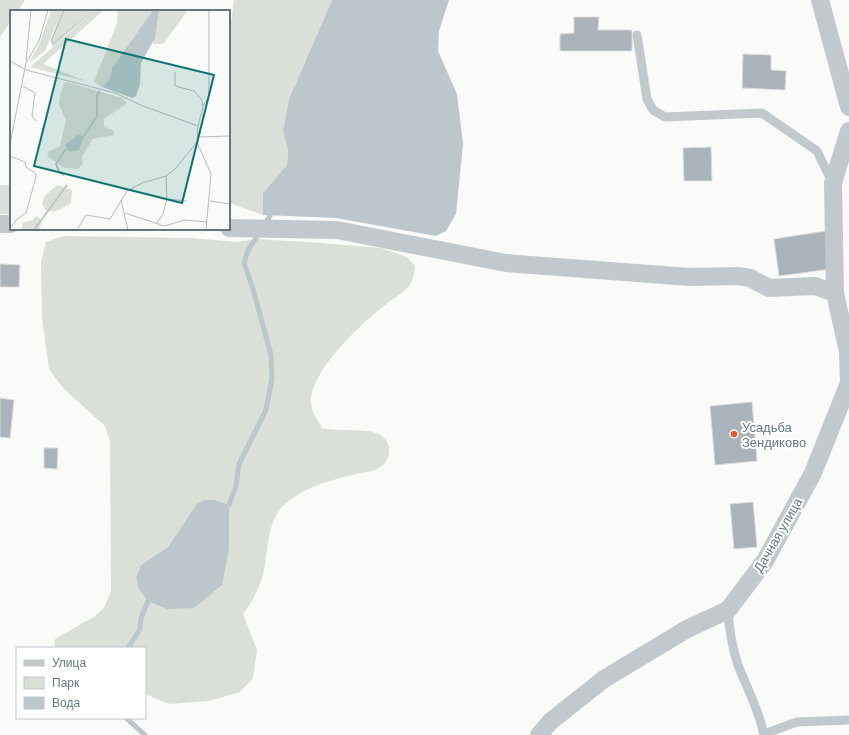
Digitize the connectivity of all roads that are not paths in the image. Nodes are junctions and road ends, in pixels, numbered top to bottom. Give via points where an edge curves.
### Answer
1 (820, 0) edge
2 (637, 34) dead end
3 (849, 107) edge
4 (849, 131) edge
5 (832, 183) junction
6 (230, 228) edge
7 (835, 293) junction
8 (848, 352) edge
9 (849, 383) edge
10 (728, 610) junction
11 (849, 720) edge
12 (538, 735) edge
13 (764, 735) edge

1 - 3 street
2 - 5 lane via 647,99 653,110 665,117 762,112 817,151
4 - 5 street, Дачная улица
5 - 7 street, Дачная улица
6 - 7 street via 337,230 506,263 690,277 738,276 750,278 769,288 815,286
7 - 8 street, Дачная улица
8 - 9 street, Дачная улица
9 - 10 street, Дачная улица via 813,473 765,561
10 - 12 street, Дачная улица via 687,629 604,679 551,721
10 - 13 lane via 730,635 738,664 759,715
11 - 13 lane via 797,722

